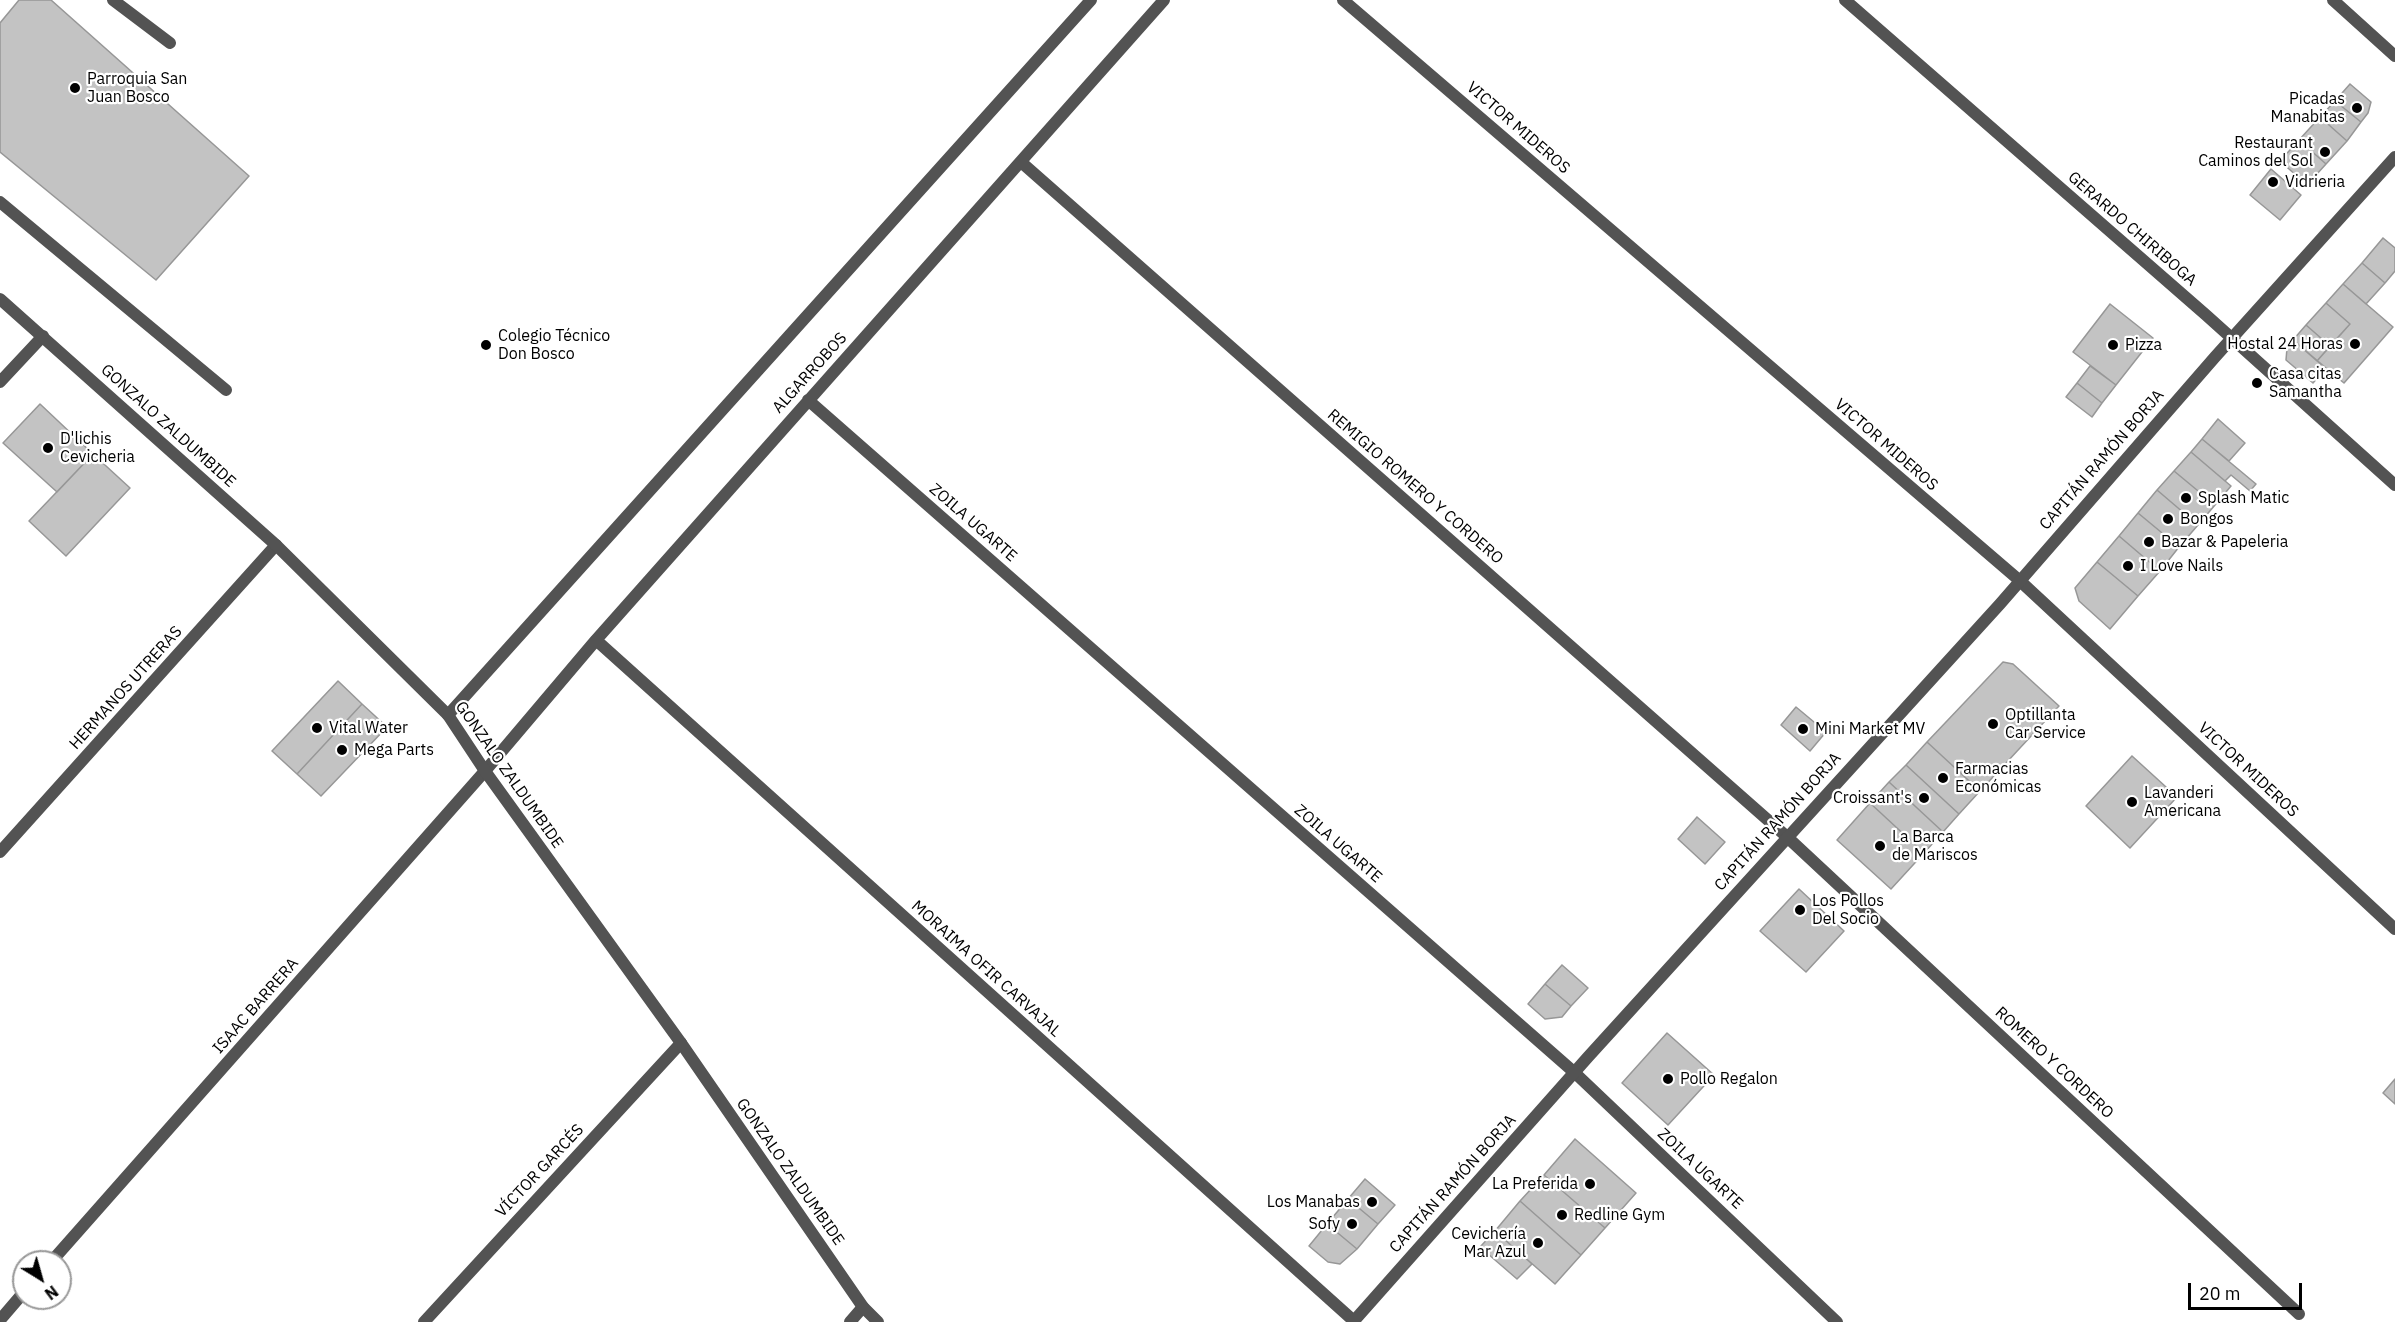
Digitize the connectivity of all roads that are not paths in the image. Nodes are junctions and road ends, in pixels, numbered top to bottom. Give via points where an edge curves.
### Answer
1 (113, 0) edge
2 (1091, 0) edge
3 (1164, 0) edge
4 (1343, 0) edge
5 (1845, 0) edge
6 (2333, 0) edge
7 (170, 43) dead end
8 (2395, 56) edge
9 (2395, 157) edge
10 (1022, 162) junction
11 (0, 202) edge
12 (0, 299) edge
13 (43, 336) junction
14 (2232, 339) junction
15 (0, 382) edge
16 (226, 390) dead end
17 (808, 400) junction
18 (2395, 485) edge
19 (276, 546) junction
20 (2019, 580) junction
21 (596, 640) junction
22 (448, 715) junction
23 (485, 771) junction
24 (1786, 836) junction
25 (0, 852) edge
26 (2395, 929) edge
27 (681, 1043) junction
28 (1575, 1073) junction
29 (62, 1250) edge
30 (12, 1306) edge
31 (863, 1307) junction
32 (2299, 1314) dead end
33 (0, 1320) edge
34 (424, 1322) edge
35 (850, 1322) edge
36 (878, 1322) edge
37 (1354, 1322) edge
38 (1838, 1322) edge

1 - 7 street
2 - 22 street
3 - 10 street, ALGARROBOS
4 - 20 street, VICTOR MIDEROS
5 - 14 street, GERARDO CHIRIBOGA
6 - 8 street
9 - 14 street, CAPITÁN RAMÓN BORJA
10 - 17 street, ALGARROBOS
10 - 24 street, REMIGIO ROMERO Y CORDERO
11 - 16 street
12 - 13 street, GONZALO ZALDUMBIDE
13 - 15 street
13 - 19 street, GONZALO ZALDUMBIDE
14 - 18 street, GERARDO CHIRIBOGA
14 - 20 street, CAPITÁN RAMÓN BORJA
17 - 21 street, ALGARROBOS
17 - 28 street, ZOILA UGARTE
19 - 22 street, GONZALO ZALDUMBIDE
19 - 25 street, HERMANOS UTRERAS
20 - 24 street, CAPITÁN RAMÓN BORJA
20 - 26 street, VICTOR MIDEROS
21 - 23 street, ALGARROBOS
21 - 37 street, MORAIMA OFIR CARVAJAL
22 - 23 street, GONZALO ZALDUMBIDE
23 - 27 street, GONZALO ZALDUMBIDE
23 - 29 street, ISAAC BARRERA
24 - 28 street, CAPITÁN RAMÓN BORJA
24 - 32 street, ROMERO Y CORDERO
27 - 31 street, GONZALO ZALDUMBIDE
27 - 34 street, VÍCTOR GARCÉS
28 - 37 street, CAPITÁN RAMÓN BORJA
28 - 38 street, ZOILA UGARTE
30 - 33 street
31 - 35 street
31 - 36 street, GONZALO ZALDUMBIDE

